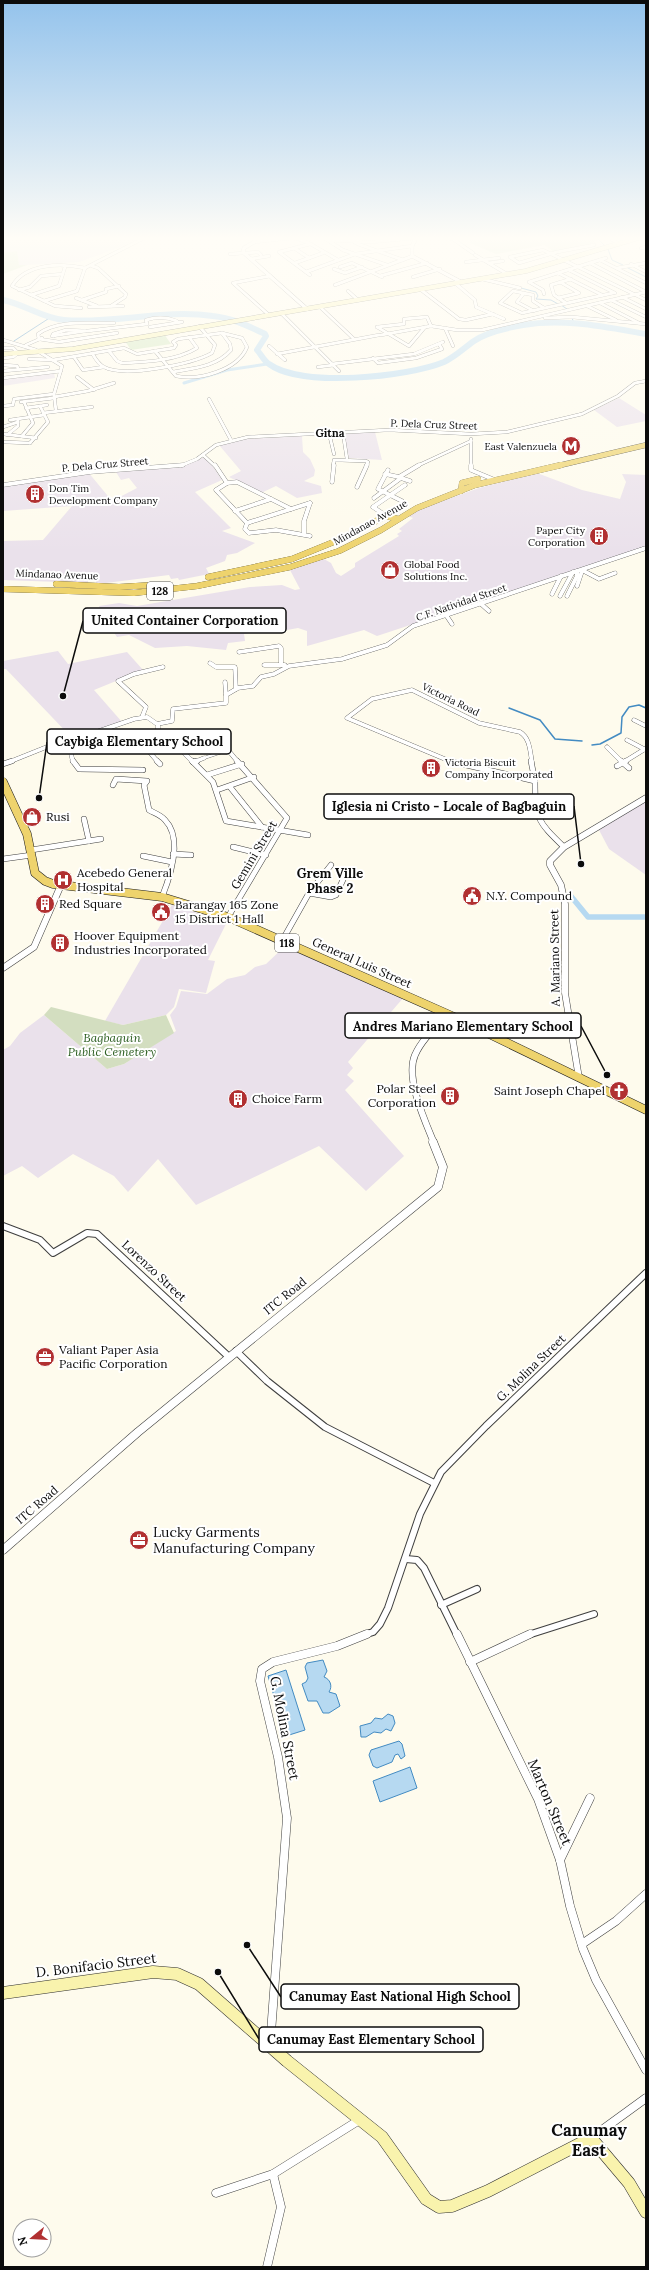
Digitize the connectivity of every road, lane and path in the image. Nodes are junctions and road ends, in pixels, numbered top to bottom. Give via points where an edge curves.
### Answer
1 (12, 342) edge
2 (33, 342) edge
3 (112, 342) edge
4 (173, 342) edge
5 (193, 342) edge
6 (212, 342) edge
7 (228, 342) edge
8 (245, 342) edge
9 (312, 342) edge
10 (342, 342) edge
11 (402, 342) edge
12 (413, 342) edge
13 (442, 342) dead end
14 (452, 342) edge
15 (438, 344) junction
16 (26, 345) junction
17 (270, 346) dead end
18 (316, 346) junction
19 (454, 346) dead end
20 (3, 348) edge
21 (38, 350) junction
22 (109, 351) junction
23 (155, 351) junction
24 (18, 352) junction
25 (3, 353) edge
26 (92, 353) junction
27 (277, 354) junction
28 (412, 354) junction
29 (74, 356) junction
30 (3, 358) edge
31 (161, 358) junction
32 (373, 358) junction
33 (416, 358) junction
34 (29, 359) dead end
35 (53, 360) junction
36 (285, 360) dead end
37 (333, 364) junction
38 (3, 365) edge
39 (167, 366) junction
40 (48, 367) dead end
41 (104, 367) junction
42 (318, 367) dead end
43 (18, 369) junction
44 (3, 371) edge
45 (61, 371) junction
46 (339, 371) dead end
47 (172, 372) junction
48 (20, 376) junction
49 (77, 377) dead end
50 (3, 378) edge
51 (646, 381) edge
52 (114, 383) dead end
53 (94, 390) junction
54 (54, 396) junction
55 (209, 399) dead end
56 (24, 402) junction
57 (16, 403) dead end
58 (47, 405) dead end
59 (3, 406) edge
60 (40, 406) junction
61 (92, 407) dead end
62 (26, 408) junction
63 (56, 411) junction
64 (44, 414) junction
65 (30, 417) junction
66 (10, 420) dead end
67 (18, 421) junction
68 (3, 427) edge
69 (329, 433) junction
70 (343, 433) junction
71 (471, 434) junction
72 (5, 435) edge
73 (22, 436) junction
74 (36, 438) junction
75 (231, 440) junction
76 (645, 441) edge
77 (3, 442) edge
78 (470, 442) junction
79 (334, 454) dead end
80 (203, 455) junction
81 (347, 459) junction
82 (536, 465) junction
83 (541, 469) junction
84 (388, 470) dead end
85 (385, 474) junction
86 (400, 477) junction
87 (486, 477) junction
88 (495, 480) junction
89 (410, 481) dead end
90 (332, 482) dead end
91 (227, 483) junction
92 (3, 484) edge
93 (405, 485) dead end
94 (357, 487) dead end
95 (385, 491) junction
96 (460, 491) junction
97 (391, 495) junction
98 (374, 498) dead end
99 (271, 499) junction
100 (402, 501) dead end
101 (291, 509) junction
102 (235, 511) junction
103 (384, 514) junction
104 (398, 519) junction
105 (247, 523) junction
106 (304, 534) junction
107 (310, 536) dead end
108 (646, 548) edge
109 (306, 554) junction
110 (314, 561) junction
111 (582, 570) junction
112 (575, 572) junction
113 (615, 572) dead end
114 (561, 576) junction
115 (3, 583) edge
116 (577, 586) dead end
117 (3, 588) edge
118 (71, 588) junction
119 (552, 594) dead end
120 (560, 596) dead end
121 (567, 596) dead end
122 (480, 603) junction
123 (489, 611) dead end
124 (446, 615) junction
125 (452, 624) dead end
126 (239, 652) dead end
127 (210, 663) dead end
128 (264, 665) dead end
129 (281, 665) junction
130 (289, 666) junction
131 (163, 667) dead end
132 (225, 682) dead end
133 (236, 689) junction
134 (226, 695) junction
135 (142, 717) junction
136 (634, 720) dead end
137 (158, 724) junction
138 (646, 726) edge
139 (627, 740) dead end
140 (68, 741) junction
141 (608, 747) dead end
142 (180, 749) dead end
143 (228, 750) joint
144 (646, 750) edge
145 (204, 758) joint
146 (193, 762) junction
147 (623, 762) junction
148 (3, 764) edge
149 (160, 764) dead end
150 (242, 764) junction
151 (617, 766) dead end
152 (629, 768) dead end
153 (143, 770) dead end
154 (207, 775) junction
155 (254, 777) junction
156 (535, 781) junction
157 (3, 782) edge
158 (113, 785) dead end
159 (230, 787) junction
160 (217, 790) junction
161 (646, 798) edge
162 (564, 800) dead end
163 (534, 802) junction
164 (84, 819) dead end
165 (262, 827) junction
166 (281, 831) junction
167 (308, 835) dead end
168 (101, 839) dead end
169 (89, 841) junction
170 (233, 847) dead end
171 (564, 847) junction
172 (32, 853) junction
173 (173, 854) junction
174 (191, 855) dead end
175 (266, 855) junction
176 (143, 856) dead end
177 (3, 859) edge
178 (172, 862) junction
179 (331, 865) dead end
180 (347, 871) dead end
181 (61, 885) junction
182 (309, 893) junction
183 (162, 897) junction
184 (228, 917) junction
185 (282, 941) junction
186 (3, 968) edge
187 (448, 1014) junction
188 (579, 1078) junction
189 (646, 1110) edge
190 (3, 1226) edge
191 (646, 1273) edge
192 (236, 1351) junction
193 (229, 1357) junction
194 (434, 1483) junction
195 (3, 1550) edge
196 (406, 1559) junction
197 (477, 1589) dead end
198 (441, 1605) junction
199 (594, 1614) dead end
200 (470, 1662) junction
201 (590, 1798) dead end
202 (560, 1860) junction
203 (646, 1894) edge
204 (582, 1944) junction
205 (3, 1993) edge
206 (270, 2046) junction
207 (646, 2070) edge
208 (646, 2098) edge
209 (361, 2119) junction
210 (591, 2138) junction
211 (273, 2174) junction
212 (216, 2193) dead end
213 (646, 2212) edge
214 (267, 2267) edge

1 - 16 street
2 - 16 street
3 - 21 main road via 73,349
4 - 23 street via 176,346 174,348
5 - 31 street via 197,348 194,351
6 - 39 street via 215,345 212,353 200,360
7 - 47 street via 231,350 227,356 213,364
8 - 47 street via 246,351 238,362 217,370 184,377 176,376
9 - 18 street
10 - 18 street
11 - 12 street via 409,346
13 - 15 street
14 - 19 street
15 - 28 street
15 - 33 street via 442,349
16 - 21 street
17 - 27 street
18 - 27 street
18 - 37 street
20 - 24 street via 13,348
21 - 24 main road
21 - 35 street
22 - 23 street via 126,348 134,354
22 - 26 street
22 - 31 street via 122,363
23 - 31 street
24 - 25 main road
24 - 30 street via 12,357
26 - 29 street
26 - 41 street
27 - 36 street
28 - 32 street
28 - 33 street
29 - 35 street
29 - 41 street via 83,370
31 - 39 street
32 - 33 street via 378,363
32 - 37 street
34 - 35 street
35 - 45 street via 62,366
37 - 42 street
37 - 46 street
38 - 43 street via 17,366
39 - 41 street via 120,373
39 - 47 street
40 - 43 street
43 - 44 street
43 - 48 street
45 - 48 street
45 - 54 street
48 - 50 street
49 - 53 street
51 - 71 street, P. Dela Cruz Street via 635,383 618,396 582,414 507,432
52 - 53 street
53 - 54 street
54 - 56 street
54 - 59 street via 14,399 13,405
54 - 63 street
55 - 75 street
56 - 57 street
56 - 62 street
58 - 60 street
60 - 62 street
60 - 64 street
61 - 63 street
62 - 65 street
63 - 64 street
64 - 65 street
64 - 74 street via 48,422
65 - 67 street
65 - 73 street via 33,425
66 - 67 street
67 - 68 street
67 - 72 street via 18,426
69 - 70 street, P. Dela Cruz Street
69 - 75 street, P. Dela Cruz Street via 258,436
69 - 79 street
70 - 71 street, P. Dela Cruz Street via 408,430
70 - 81 street
71 - 78 street
72 - 73 street
73 - 74 street
74 - 77 street via 31,444
75 - 80 street, P. Dela Cruz Street via 216,445
76 - 82 main road, Mindanao Avenue / 128
76 - 83 main road, Mindanao Avenue / 128
78 - 86 street via 408,470
78 - 87 street via 471,470
80 - 91 street via 212,461
80 - 92 street, P. Dela Cruz Street via 180,466 83,473
81 - 90 street via 333,460
81 - 94 street via 368,462
82 - 83 main road
82 - 87 main road, Mindanao Avenue / 128
83 - 88 main road, Mindanao Avenue / 128
84 - 85 street
85 - 86 street
85 - 95 street via 378,489
86 - 89 street
86 - 95 street
87 - 88 street
87 - 96 main road, Mindanao Avenue / 128 via 462,483
88 - 96 main road, Mindanao Avenue / 128
91 - 99 street via 240,483
91 - 102 street via 216,492
93 - 97 street
95 - 97 street
95 - 98 street
96 - 104 main road, Mindanao Avenue / 128 via 417,508
97 - 100 street
97 - 103 street via 373,507
99 - 101 street
99 - 102 street
101 - 105 street
101 - 106 street via 310,503 304,521
102 - 105 street
103 - 104 main road
103 - 109 main road, Mindanao Avenue / 128 via 341,540
104 - 110 main road, Mindanao Avenue / 128 via 363,540
105 - 106 street via 246,531 254,534 272,530
106 - 107 street
108 - 111 street, C.F. Natividad Street
109 - 110 main road
109 - 118 main road, Mindanao Avenue / 128 via 285,562 171,584
110 - 118 main road, Mindanao Avenue / 128 via 197,586 156,591 97,593
111 - 112 street, C.F. Natividad Street
111 - 113 street via 599,579
111 - 116 street
112 - 114 street, C.F. Natividad Street
112 - 120 street
112 - 121 street via 577,576
114 - 119 street
114 - 122 street, C.F. Natividad Street
115 - 118 main road, Mindanao Avenue / 128
117 - 118 main road, Mindanao Avenue / 128
122 - 123 street
122 - 124 street, C.F. Natividad Street
124 - 125 street
124 - 130 street, C.F. Natividad Street via 413,626 387,645 358,655
126 - 129 street via 279,646
127 - 133 street via 216,667 234,667
128 - 129 street
129 - 130 street
130 - 133 street, C.F. Natividad Street via 261,677 252,686
131 - 135 street via 118,681 146,707
132 - 134 street
133 - 134 street, C.F. Natividad Street
134 - 137 street via 226,701 176,708 172,710 173,720
135 - 137 street
135 - 140 street
136 - 138 street
137 - 149 street via 158,729 146,748
139 - 144 street
140 - 148 street
140 - 153 street via 74,764 79,769
141 - 147 street
142 - 146 street
143 - 145 street
143 - 150 street, Gemini Street
144 - 147 street
145 - 146 street
146 - 154 street
147 - 151 street
147 - 152 street
150 - 154 street
150 - 155 street, Gemini Street
154 - 160 street
155 - 159 street
155 - 166 street, Gemini Street via 287,818
156 - 156 street, Victoria Road via 450,761 347,718 372,699 412,690 478,723 525,735
156 - 163 street, Victoria Road
157 - 172 main road, General Luis Street / 118 via 25,830
158 - 173 street via 116,779 147,781 144,784 149,810 163,817 169,824
159 - 160 street
159 - 165 street
160 - 165 street via 224,819
161 - 171 street, A. Mariano Street
162 - 163 street
163 - 171 street, Victoria Road via 544,828
164 - 169 street
165 - 166 street
166 - 167 street
166 - 175 street, Gemini Street
168 - 169 street
169 - 172 street
170 - 175 street
171 - 188 street, A. Mariano Street via 549,863 561,885 565,904 565,993
172 - 177 street
172 - 181 main road, General Luis Street / 118 via 33,868 38,876 49,883
173 - 174 street
173 - 178 street
175 - 184 street, Gemini Street
176 - 178 street
178 - 183 street
179 - 182 street
180 - 182 street via 336,895 331,897
181 - 183 main road, General Luis Street / 118
181 - 186 street via 34,947
182 - 185 street
183 - 184 main road, General Luis Street / 118
184 - 185 main road, General Luis Street / 118
185 - 187 main road, General Luis Street / 118
187 - 188 main road, General Luis Street / 118
187 - 192 street, ITC Road via 415,1055 411,1070 414,1086 444,1166 438,1187
188 - 189 main road, General Luis Street / 118
190 - 193 street, Lorenzo Street via 40,1240 52,1253 87,1233 97,1234
191 - 194 street, G. Molina Street via 486,1426 441,1472
192 - 193 street, ITC Road
192 - 194 street via 267,1381 325,1427
193 - 195 street, ITC Road
194 - 196 street, G. Molina Street via 420,1514
196 - 198 street, Marton Street via 417,1560 420,1563
196 - 206 street, G. Molina Street via 388,1608 373,1632 344,1644 267,1664 260,1674 278,1757 287,1818
197 - 198 street
198 - 200 street, Marton Street
199 - 200 street via 533,1633
200 - 202 street, Marton Street via 538,1799
201 - 202 street
202 - 204 street, Marton Street
203 - 204 street via 616,1921
204 - 207 street, Marton Street via 596,1980
205 - 206 main road, D. Bonifacio Street via 153,1972 178,1974 199,1984
206 - 209 main road, D. Bonifacio Street
208 - 210 street
209 - 210 main road, D. Bonifacio Street via 388,2144 426,2199 439,2207 452,2206 521,2177
209 - 211 street
210 - 213 main road via 629,2183
211 - 212 street
211 - 214 street via 281,2207

